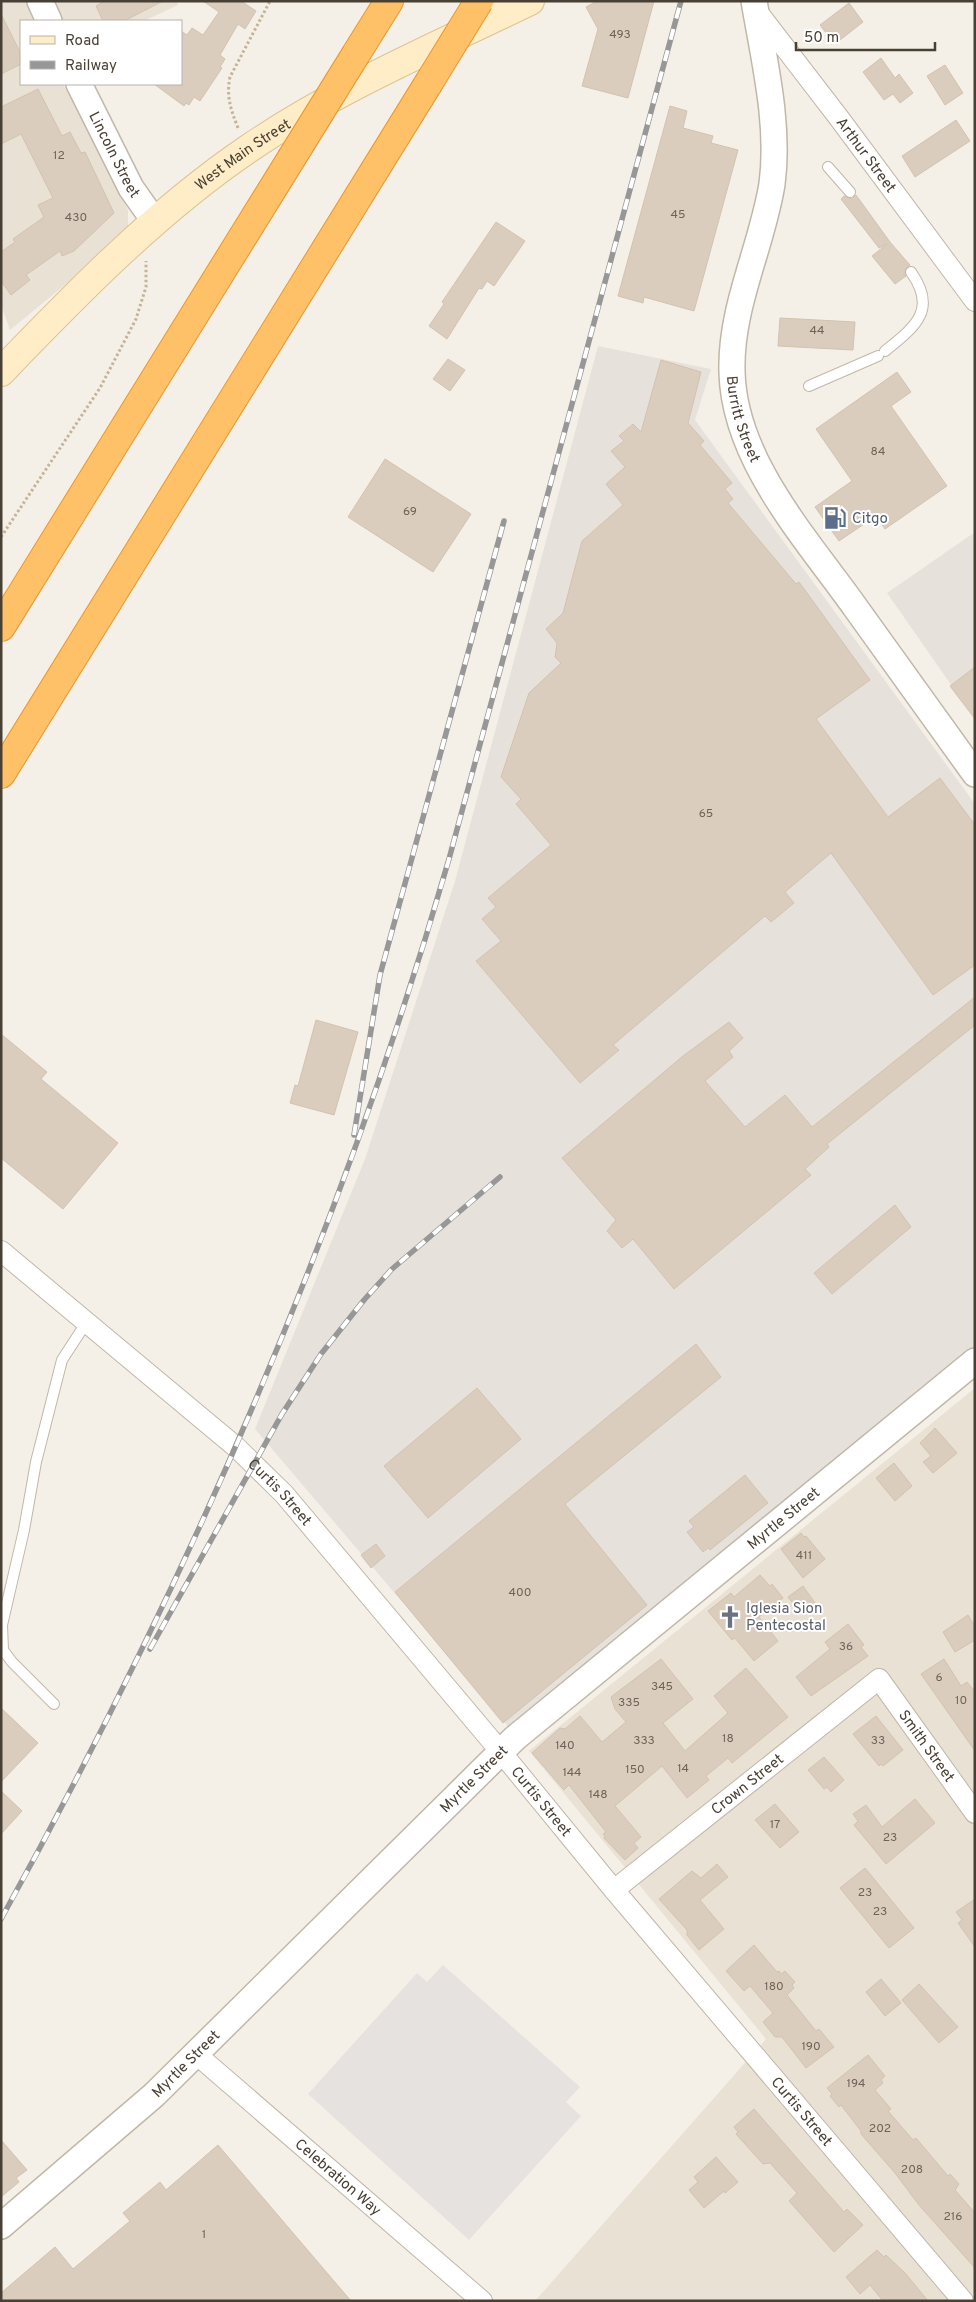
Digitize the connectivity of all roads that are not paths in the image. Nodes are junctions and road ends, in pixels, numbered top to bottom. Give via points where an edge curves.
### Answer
1 (40, 1) edge
2 (389, 1) edge
3 (479, 1) edge
4 (530, 1) edge
5 (755, 6) edge
6 (49, 20) edge
7 (80, 85) edge
8 (828, 167) dead end
9 (850, 192) dead end
10 (155, 222) junction
11 (911, 272) dead end
12 (975, 302) edge
13 (1, 372) edge
14 (809, 386) dead end
15 (1, 628) edge
16 (1, 774) edge
17 (975, 774) edge
18 (1, 1251) edge
19 (86, 1323) junction
20 (975, 1361) edge
21 (879, 1679) joint
22 (54, 1704) dead end
23 (501, 1752) junction
24 (975, 1813) edge
25 (614, 1890) junction
26 (196, 2054) junction
27 (1, 2226) edge
28 (481, 2300) edge
29 (963, 2301) edge

1 - 6 street
2 - 15 highway, bridge
3 - 16 highway, bridge
4 - 10 main road, West Main Street via 294,120 215,172
5 - 12 street, Arthur Street
5 - 17 street, Burritt Street via 771,111 774,162 769,197 732,349 733,391 738,418 754,458 785,509
7 - 10 street, Lincoln Street via 131,188
8 - 9 lane
10 - 13 main road, West Main Street
11 - 14 lane via 920,285 925,304 918,321 881,354
18 - 19 street, Curtis Street
19 - 22 lane via 62,1360 36,1462 2,1625 4,1650
19 - 23 street, Curtis Street via 236,1448 284,1494
20 - 23 street, Myrtle Street
21 - 24 street, Smith Street
21 - 25 street, Crown Street
23 - 25 street, Curtis Street
23 - 26 street, Myrtle Street
25 - 29 street, Curtis Street
26 - 27 street, Myrtle Street via 149,2100
26 - 28 street, Celebration Way

